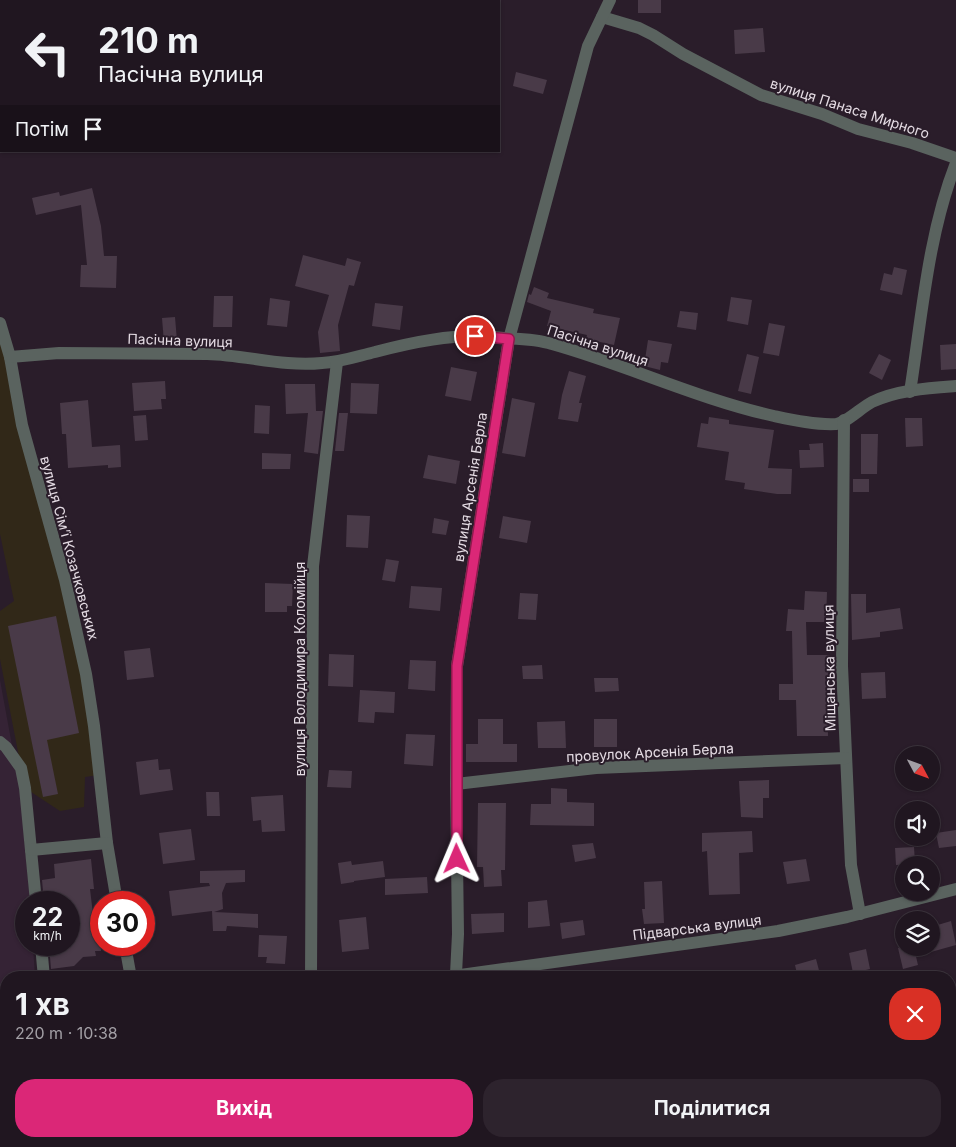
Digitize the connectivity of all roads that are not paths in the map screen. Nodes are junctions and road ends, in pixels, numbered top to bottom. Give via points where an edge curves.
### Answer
1 (610, 0) edge
2 (602, 17) junction
3 (956, 158) edge
4 (956, 163) edge
5 (0, 322) edge
6 (509, 339) junction
7 (10, 357) junction
8 (337, 362) junction
9 (956, 386) edge
10 (910, 392) junction
11 (844, 420) junction
12 (0, 742) edge
13 (846, 758) junction
14 (456, 784) junction
15 (107, 843) junction
16 (31, 850) junction
17 (956, 889) edge
18 (35, 891) edge
19 (115, 891) edge
20 (860, 914) junction
21 (41, 956) edge
22 (127, 956) edge
23 (43, 971) edge
24 (130, 971) edge
25 (311, 971) edge
26 (456, 971) edge
27 (478, 971) edge

1 - 2 street, вулиця Арсенія Берла
2 - 3 street, вулиця Панаса Мирного via 653,34 697,62 761,95 858,129
2 - 6 street, вулиця Арсенія Берла via 588,46
4 - 10 street via 938,221
5 - 7 street, вулиця Сімʼї Козачковських
6 - 8 street, Пасічна вулиця via 450,337
6 - 11 street, Пасічна вулиця via 552,343 743,409 811,422 836,424
6 - 14 street, вулиця Арсенія Берла via 457,666
7 - 8 street, Пасічна вулиця via 59,353 207,354 286,364
7 - 15 street, вулиця Сімʼї Козачковських via 22,425 65,580 86,674
8 - 25 street, вулиця Володимира Коломійця via 313,566
9 - 10 street, Пасічна вулиця
10 - 11 street, Пасічна вулиця via 873,402
11 - 13 street, Міщанська вулиця via 841,637
12 - 16 street via 21,768
13 - 14 street, провулок Арсенія Берла via 596,768
13 - 20 street, Міщанська вулиця via 851,865
14 - 26 street, вулиця Арсенія Берла
15 - 16 street
15 - 19 street, вулиця Сімʼї Козачковських
16 - 18 street
17 - 20 street, Підварська вулиця
20 - 27 street, Підварська вулиця via 778,931
21 - 23 street
22 - 24 street

